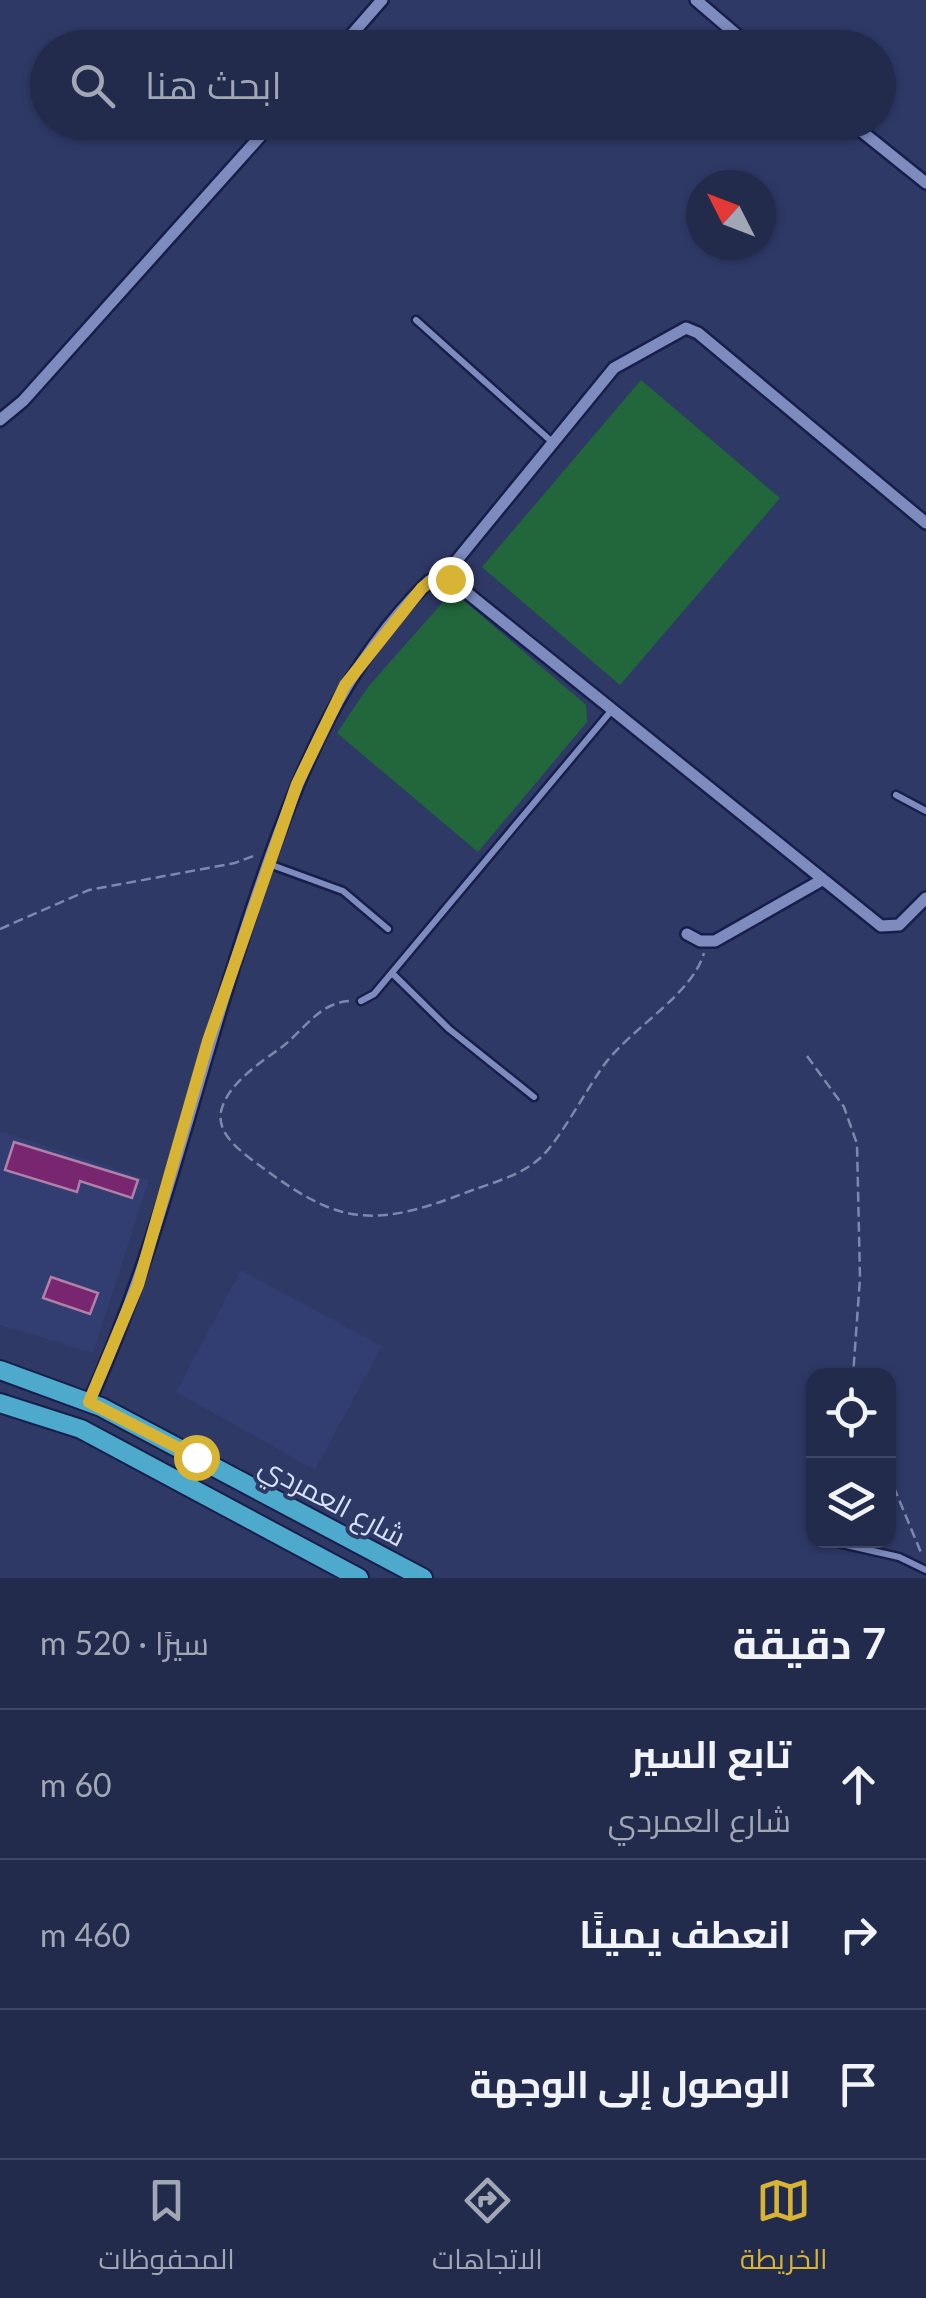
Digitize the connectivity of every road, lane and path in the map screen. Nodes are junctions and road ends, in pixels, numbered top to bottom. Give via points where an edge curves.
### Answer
1 (382, 0) edge
2 (696, 0) edge
3 (356, 30) edge
4 (731, 30) edge
5 (256, 140) edge
6 (872, 140) edge
7 (926, 183) edge
8 (416, 320) dead end
9 (0, 420) edge
10 (551, 442) junction
11 (926, 524) edge
12 (444, 576) junction
13 (611, 711) junction
14 (896, 795) dead end
15 (926, 811) edge
16 (275, 843) junction
17 (268, 864) junction
18 (822, 880) junction
19 (926, 898) edge
20 (0, 929) edge
21 (388, 929) dead end
22 (687, 934) dead end
23 (707, 942) junction
24 (392, 973) junction
25 (361, 1001) joint
26 (807, 1056) dead end
27 (534, 1097) dead end
28 (853, 1368) edge
29 (0, 1370) edge
30 (89, 1402) junction
31 (0, 1403) edge
32 (896, 1492) edge
33 (858, 1548) edge
34 (926, 1568) edge
35 (360, 1578) edge
36 (423, 1578) edge

1 - 3 street
2 - 4 street
5 - 9 street
6 - 7 street
8 - 10 lane
10 - 11 street via 614,368 673,331 693,329
10 - 12 street
12 - 13 street
12 - 16 street via 422,588 345,685
13 - 18 street
13 - 24 lane
14 - 15 lane
16 - 17 street
16 - 20 path via 235,863 90,890
17 - 21 lane via 343,891
17 - 30 street via 208,1041 138,1285
18 - 19 street via 881,926 900,925
18 - 23 street
22 - 23 street
23 - 25 path via 696,974 622,1042 540,1158 407,1214 350,1216 311,1201 239,1150 220,1119 237,1086 326,1006
24 - 25 lane
24 - 27 lane
26 - 28 path via 844,1107 856,1144 860,1278
29 - 30 main road, شارع العمردي
30 - 36 main road, شارع العمردي
31 - 35 main road, شارع العمردي via 82,1429
32 - 34 path
33 - 34 lane

